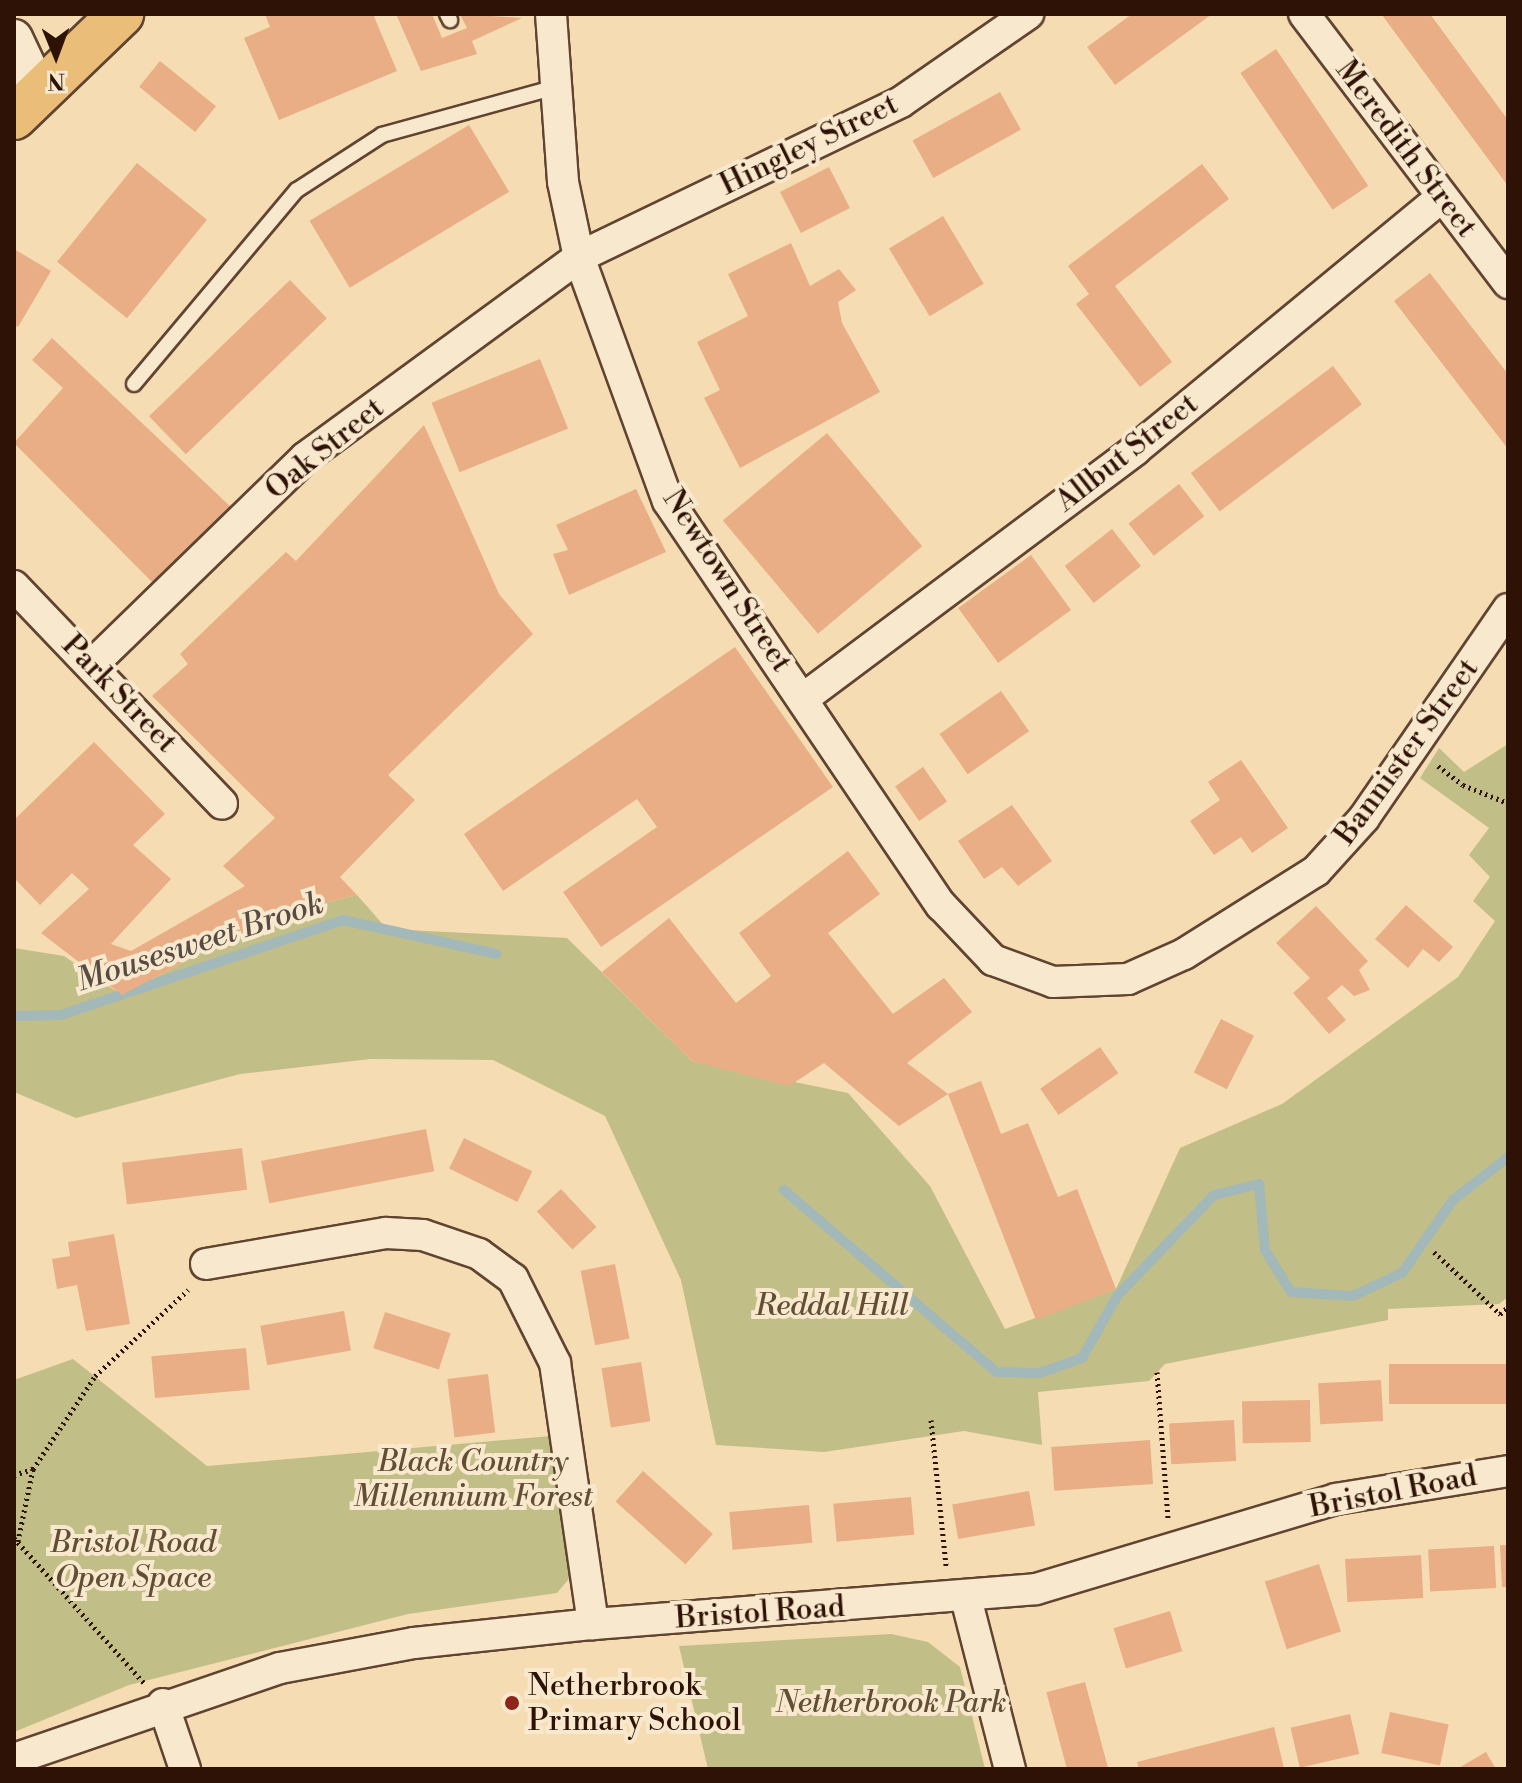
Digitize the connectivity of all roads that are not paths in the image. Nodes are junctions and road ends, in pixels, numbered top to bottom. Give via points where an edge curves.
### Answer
1 (121, 14) edge
2 (551, 14) edge
3 (1028, 14) edge
4 (1304, 14) edge
5 (14, 38) edge
6 (556, 87) junction
7 (26, 104) edge
8 (1442, 197) junction
9 (579, 257) junction
10 (1508, 283) edge
11 (134, 384) dead end
12 (14, 586) edge
13 (1508, 609) edge
14 (92, 665) junction
15 (804, 698) junction
16 (222, 804) dead end
17 (1128, 979) joint
18 (206, 1264) road end
19 (1508, 1471) edge
20 (958, 1598) junction
21 (593, 1624) junction
22 (163, 1704) junction
23 (14, 1759) edge
24 (185, 1769) edge
25 (1010, 1769) edge

1 - 7 main road
2 - 6 street, Newtown Street
3 - 9 street, Hingley Street via 901,102
4 - 8 street, Meredith Street
5 - 7 street
6 - 9 street, Newtown Street via 563,182
6 - 11 lane via 382,135 297,190
8 - 10 street, Meredith Street
8 - 15 street, Allbut Street via 1135,450
9 - 14 street, Oak Street via 306,457
9 - 15 street, Newtown Street via 668,501
12 - 14 street, Park Street
13 - 17 street, Bannister Street via 1357,827 1316,871 1184,954
14 - 16 street, Park Street
15 - 17 street, Newtown Street via 941,905 984,952 1053,982
18 - 21 street via 386,1233 423,1235 479,1254 513,1279 555,1363
19 - 20 street, Bristol Road via 1336,1499 1104,1574
20 - 21 street, Bristol Road
20 - 25 street
21 - 22 street, Bristol Road via 414,1643 280,1668
22 - 23 street, Bristol Road
22 - 24 street

